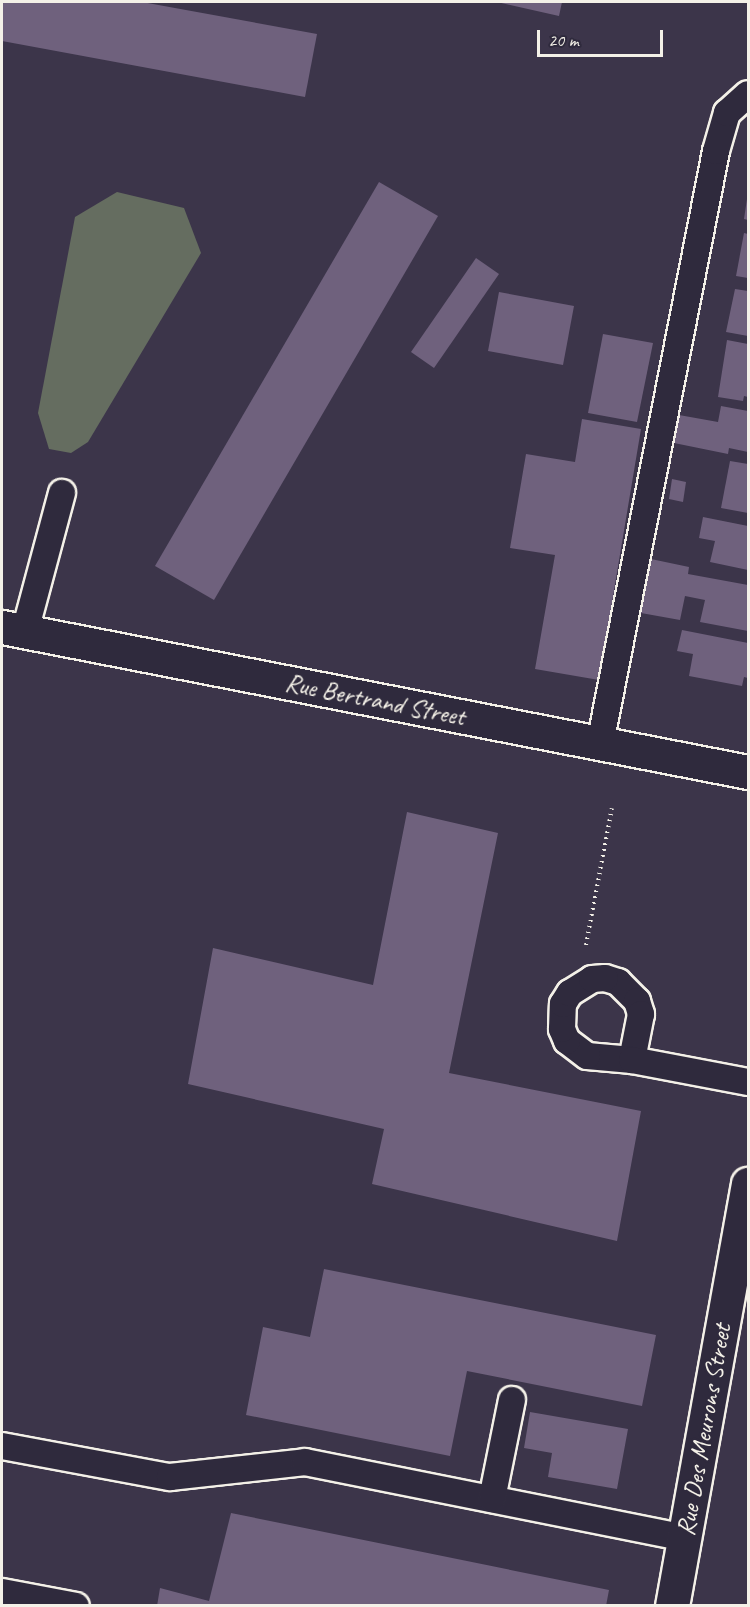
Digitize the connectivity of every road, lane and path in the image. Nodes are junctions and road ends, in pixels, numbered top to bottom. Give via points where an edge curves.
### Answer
1 (748, 94) edge
2 (62, 493) dead end
3 (13, 629) edge
4 (600, 744) junction
5 (748, 772) edge
6 (612, 808) dead end
7 (585, 945) dead end
8 (632, 1060) dead end
9 (748, 1082) edge
10 (748, 1184) edge
11 (512, 1400) dead end
12 (2, 1446) edge
13 (492, 1499) junction
14 (685, 1538) junction
15 (2, 1592) edge
16 (76, 1605) edge
17 (672, 1605) edge

1 - 4 lane via 727,113 716,151
2 - 3 lane
3 - 4 street, Rue Bertrand Street
4 - 5 street, Rue Bertrand Street
6 - 7 path
8 - 9 lane
10 - 14 street, Rue Des Meurons Street
11 - 13 lane
12 - 13 lane via 170,1477 305,1462
13 - 14 lane
14 - 17 street, Rue Des Meurons Street
15 - 16 lane

